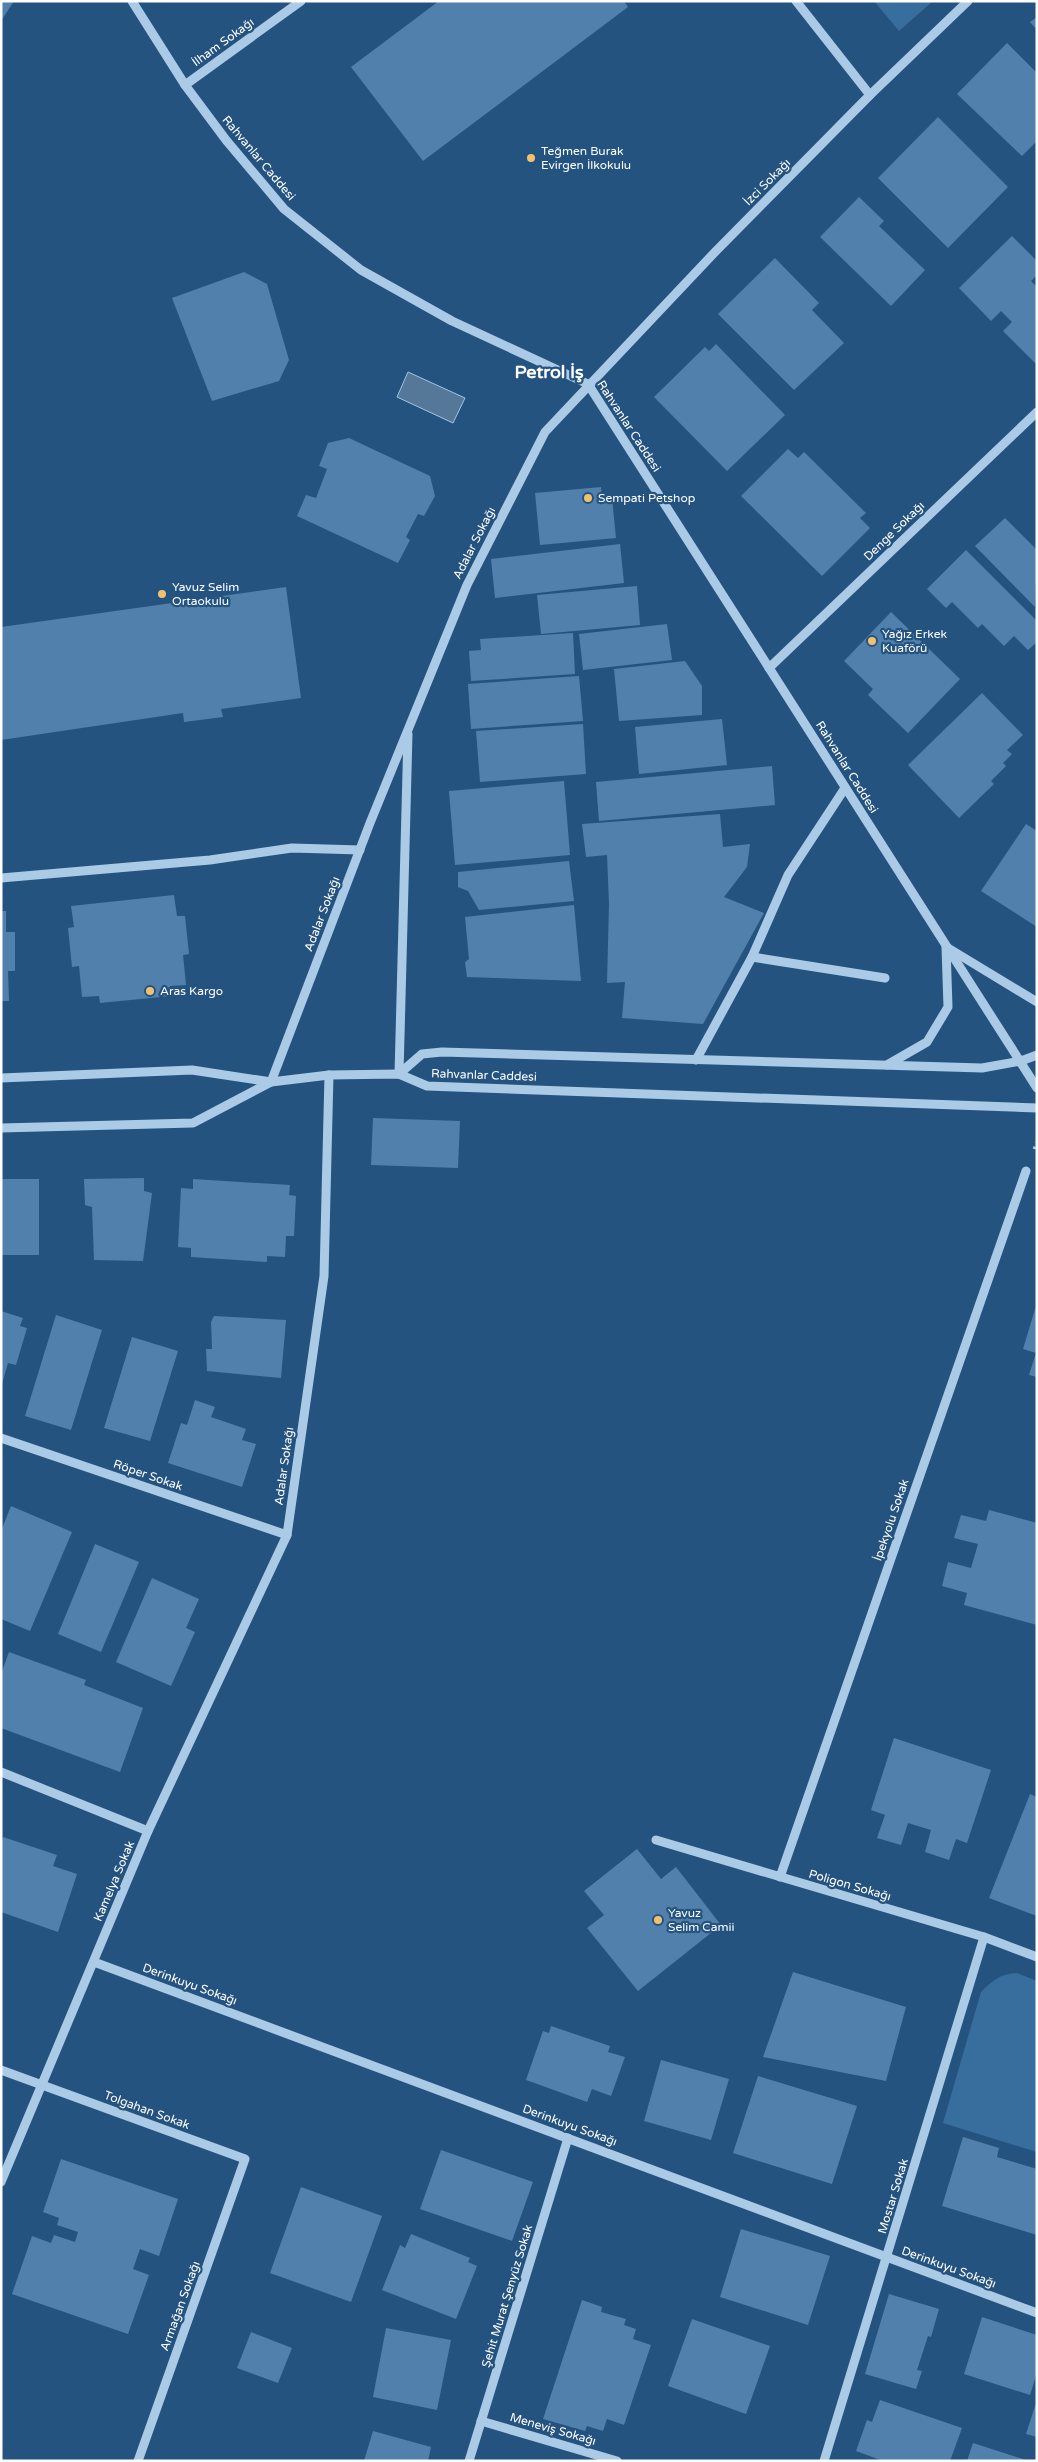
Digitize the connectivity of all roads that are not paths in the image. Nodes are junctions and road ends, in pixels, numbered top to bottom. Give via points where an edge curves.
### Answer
1 (132, 1) edge
2 (300, 1) edge
3 (796, 1) edge
4 (968, 1) edge
5 (185, 85) junction
6 (870, 95) junction
7 (588, 384) junction
8 (1037, 412) edge
9 (769, 668) junction
10 (408, 728) junction
11 (845, 788) junction
12 (360, 850) junction
13 (1, 878) edge
14 (946, 946) junction
15 (752, 957) junction
16 (885, 978) dead end
17 (1037, 1002) edge
18 (1037, 1055) edge
19 (696, 1060) junction
20 (1021, 1061) junction
21 (887, 1065) junction
22 (399, 1074) junction
23 (329, 1075) junction
24 (1, 1078) edge
25 (271, 1082) junction
26 (1037, 1088) edge
27 (1037, 1108) edge
28 (1, 1128) edge
29 (1026, 1171) dead end
30 (1, 1438) edge
31 (286, 1535) junction
32 (1, 1772) edge
33 (148, 1831) junction
34 (656, 1840) dead end
35 (780, 1877) junction
36 (984, 1937) junction
37 (1037, 1956) edge
38 (94, 1962) junction
39 (1, 2070) edge
40 (41, 2086) junction
41 (568, 2138) junction
42 (245, 2159) joint
43 (1, 2182) edge
44 (887, 2258) junction
45 (1037, 2313) edge
46 (481, 2421) junction
47 (138, 2461) edge
48 (469, 2461) edge
49 (617, 2461) edge
50 (824, 2461) edge

1 - 5 street, Rahvanlar Caddesi
2 - 5 street, İlham Sokağı
3 - 6 street
4 - 6 street, İzci Sokağı
5 - 7 street, Rahvanlar Caddesi via 284,209 362,270 452,321
6 - 7 street, İzci Sokağı
7 - 9 street, Rahvanlar Caddesi
7 - 10 street, Adalar Sokağı via 545,432 467,585
8 - 9 street, Denge Sokağı
9 - 11 street, Rahvanlar Caddesi
10 - 12 street, Adalar Sokağı
10 - 22 street, Adalar Sokağı
11 - 14 street, Rahvanlar Caddesi
11 - 15 street via 788,875
12 - 13 street via 292,848 210,860
12 - 25 street, Adalar Sokağı
14 - 17 street
14 - 20 street, Rahvanlar Caddesi
14 - 21 street via 948,1007 927,1042
15 - 16 street
15 - 19 street
18 - 20 street, Rahvanlar Caddesi
19 - 21 street, Rahvanlar Caddesi
19 - 22 street, Rahvanlar Caddesi via 442,1052 422,1054
20 - 21 street, Rahvanlar Caddesi via 982,1068
20 - 26 street, Rahvanlar Caddesi
22 - 23 street
22 - 27 street, Rahvanlar Caddesi via 427,1086
23 - 25 street
23 - 31 street, Adalar Sokağı via 324,1276
24 - 25 street via 192,1070
25 - 28 street via 193,1123
29 - 35 street, İpekyolu Sokak
30 - 31 street, Röper Sokak
31 - 33 street, Adalar Sokağı
32 - 33 street, Kamelya Sokak
33 - 38 street, Kamelya Sokak
34 - 35 street, Poligon Sokağı
35 - 36 street, Poligon Sokağı
36 - 37 street, Poligon Sokağı
36 - 44 street, Mostar Sokak
38 - 40 street, Kamelya Sokak
38 - 41 street, Derinkuyu Sokağı
39 - 40 street, Tolgahan Sokak
40 - 42 street, Tolgahan Sokak
40 - 43 street
41 - 44 street, Derinkuyu Sokağı
41 - 46 street, Şehit Murat Şenyüz Sokak
42 - 47 street, Armağan Sokağı
44 - 45 street, Derinkuyu Sokağı
44 - 50 street, Mostar Sokak
46 - 48 street, Şehit Murat Şenyüz Sokak
46 - 49 street, Meneviş Sokağı

